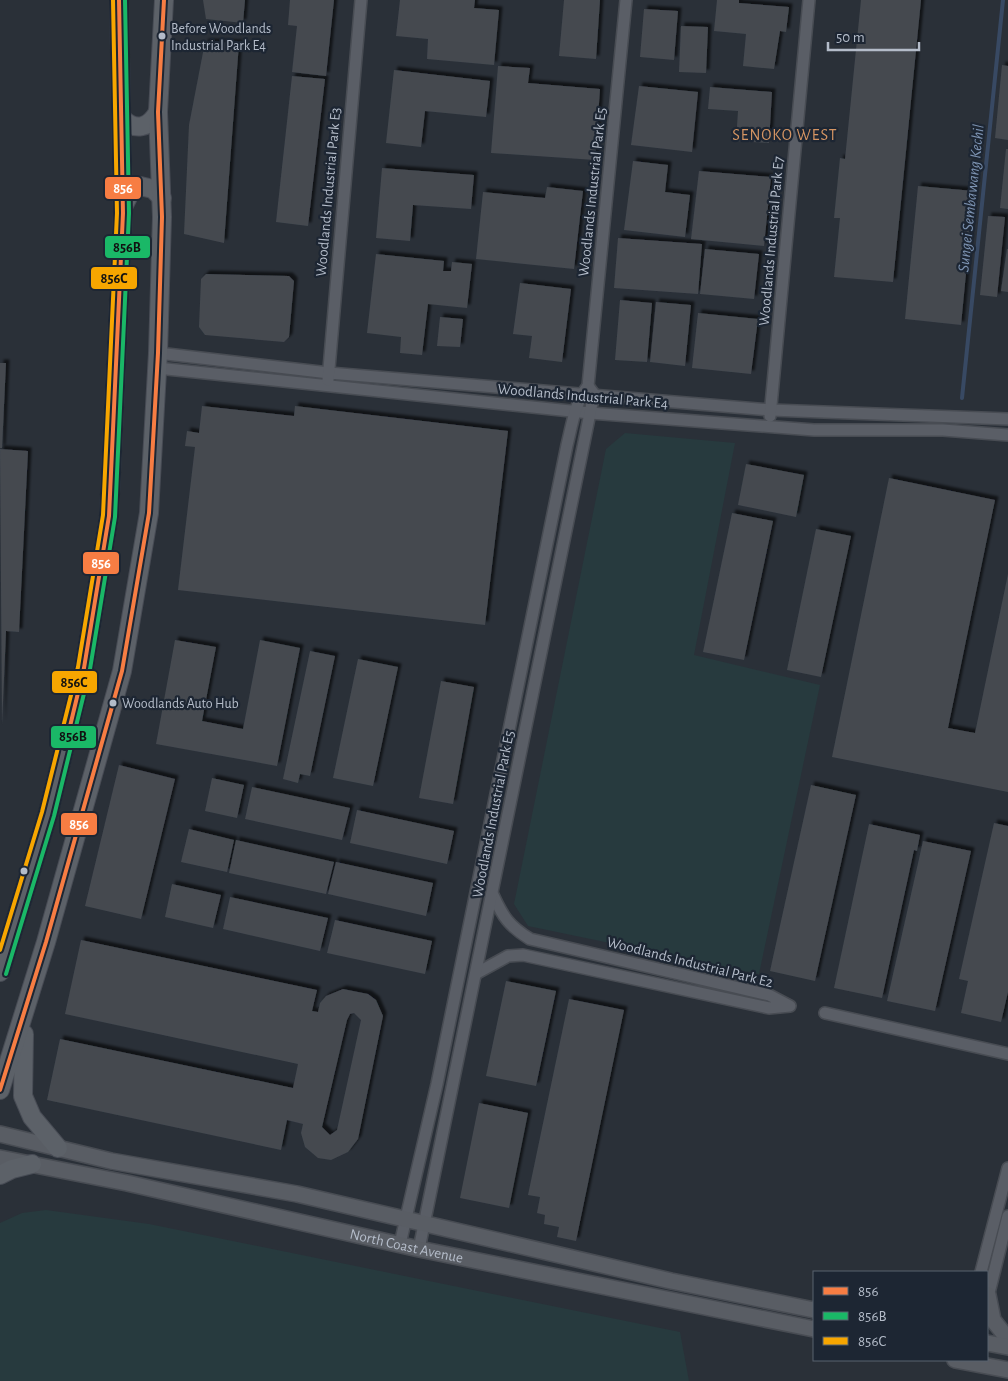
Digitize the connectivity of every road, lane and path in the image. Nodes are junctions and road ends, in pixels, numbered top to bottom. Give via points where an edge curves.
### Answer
1 (119, 0) edge
2 (164, 0) edge
3 (361, 0) edge
4 (626, 0) edge
5 (809, 0) edge
6 (158, 112) junction
7 (122, 118) junction
8 (162, 198) junction
9 (123, 207) junction
10 (158, 360) junction
11 (329, 373) junction
12 (395, 378) junction
13 (454, 383) junction
14 (328, 387) junction
15 (540, 390) junction
16 (588, 391) junction
17 (394, 392) junction
18 (639, 398) junction
19 (452, 399) junction
20 (718, 405) junction
21 (539, 407) junction
22 (771, 410) junction
23 (576, 411) junction
24 (590, 413) junction
25 (637, 416) junction
26 (1008, 418) edge
27 (716, 422) junction
28 (769, 426) junction
29 (1008, 435) edge
30 (492, 895) junction
31 (0, 972) edge
32 (477, 973) junction
33 (826, 1013) dead end
34 (24, 1014) junction
35 (1008, 1054) edge
36 (0, 1090) edge
37 (0, 1134) edge
38 (58, 1148) junction
39 (0, 1158) edge
40 (32, 1164) junction
41 (1008, 1168) edge
42 (0, 1175) edge
43 (1008, 1216) edge
44 (404, 1220) junction
45 (424, 1224) junction
46 (400, 1244) junction
47 (419, 1249) junction
48 (981, 1271) edge
49 (988, 1299) edge
50 (813, 1310) edge
51 (813, 1329) edge
52 (1008, 1339) edge
53 (988, 1343) edge
54 (1008, 1347) edge
55 (975, 1362) edge
56 (1008, 1370) edge

1 - 7 main road
2 - 6 main road
3 - 11 street, Woodlands Industrial Park E3
4 - 16 street, Woodlands Industrial Park E5
5 - 22 street, Woodlands Industrial Park E7
6 - 7 main road via 150,124 142,127 128,124
6 - 8 main road
7 - 9 main road
8 - 9 main road via 153,189 140,186 131,191
8 - 10 main road
9 - 31 main road via 118,359 106,535 84,668 48,814
10 - 11 street, Woodlands Industrial Park E4
10 - 14 street, Woodlands Industrial Park E4
10 - 34 main road via 149,513 122,671
11 - 12 street, Woodlands Industrial Park E4
11 - 14 street, Woodlands Industrial Park E3
12 - 13 street, Woodlands Industrial Park E4
12 - 17 street
13 - 15 street, Woodlands Industrial Park E4
13 - 19 street
14 - 17 street, Woodlands Industrial Park E4
15 - 16 street, Woodlands Industrial Park E4
15 - 21 street
16 - 18 street, Woodlands Industrial Park E4
16 - 23 street, Woodlands Industrial Park E5
16 - 24 street, Woodlands Industrial Park E5
17 - 19 street, Woodlands Industrial Park E4
18 - 20 street, Woodlands Industrial Park E4
18 - 25 street
19 - 21 street, Woodlands Industrial Park E4
20 - 22 street, Woodlands Industrial Park E4
20 - 27 street
21 - 23 street, Woodlands Industrial Park E4
22 - 26 street, Woodlands Industrial Park E4
22 - 28 street, Woodlands Industrial Park E7
23 - 24 street, Woodlands Industrial Park E4
23 - 44 street, Woodlands Industrial Park E5 via 436,1084
24 - 25 street, Woodlands Industrial Park E4
24 - 30 street, Woodlands Industrial Park E5
25 - 27 street, Woodlands Industrial Park E4
27 - 28 street, Woodlands Industrial Park E4
28 - 29 street, Woodlands Industrial Park E4 via 814,430 943,430
30 - 32 street, Woodlands Industrial Park E5
30 - 32 street, Woodlands Industrial Park E2 via 513,929 530,940 769,995 790,1006 769,1008 523,955 508,956
32 - 45 street, Woodlands Industrial Park E5
33 - 35 street
34 - 36 main road
34 - 38 main road via 23,1096 32,1117
37 - 38 main road
38 - 44 main road, North Coast Avenue via 111,1161 297,1194
39 - 40 main road, North Coast Avenue
40 - 42 main road
40 - 46 main road, North Coast Avenue
41 - 48 street
43 - 49 street
44 - 45 main road, North Coast Avenue
44 - 46 street, Woodlands Industrial Park E5
45 - 47 street, Woodlands Industrial Park E5
45 - 50 main road, North Coast Avenue
46 - 47 main road, North Coast Avenue
47 - 51 main road, North Coast Avenue
49 - 52 main road via 994,1320
53 - 54 main road
55 - 56 main road

